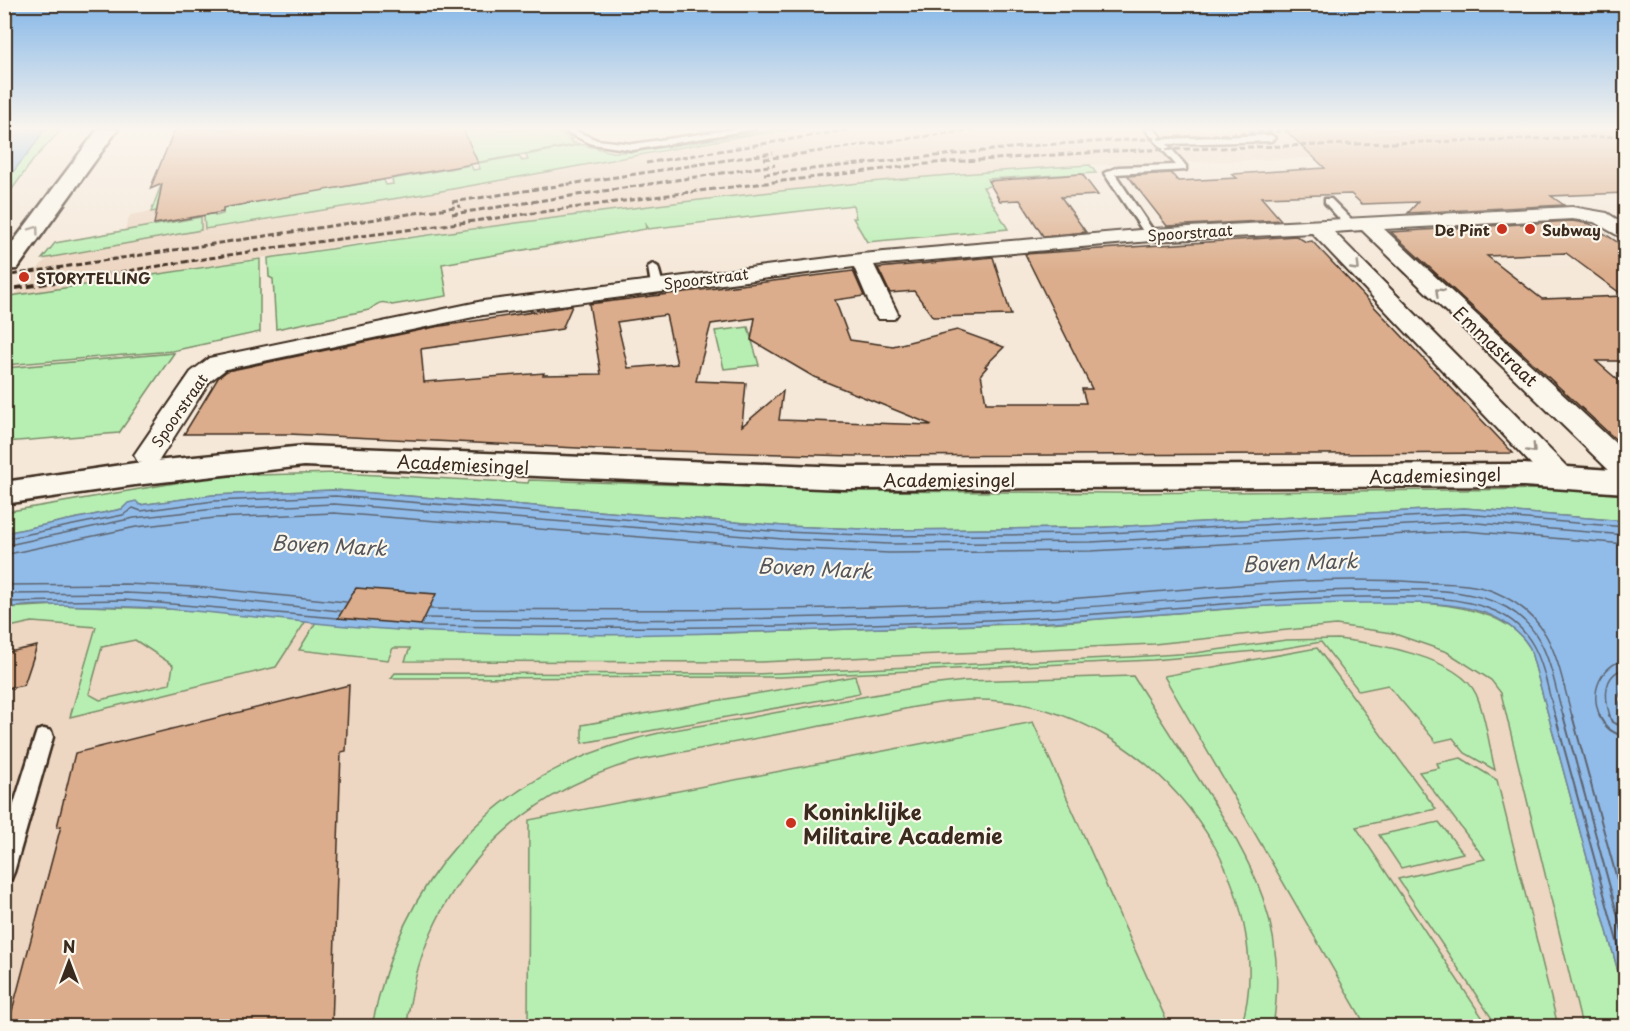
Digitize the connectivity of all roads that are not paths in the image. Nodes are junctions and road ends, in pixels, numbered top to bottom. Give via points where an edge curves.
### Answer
1 (73, 177) edge
2 (1112, 177) edge
3 (1322, 213) junction
4 (1358, 223) junction
5 (1626, 234) edge
6 (1151, 235) junction
7 (861, 260) junction
8 (9, 264) dead end
9 (886, 314) dead end
10 (148, 455) junction
11 (273, 458) junction
12 (1626, 470) edge
13 (4, 472) edge
14 (1558, 476) junction
15 (1626, 482) edge
16 (4, 493) edge
17 (44, 736) dead end
18 (4, 872) edge

8 -> 1 street
2 - 6 lane
3 - 4 street, Spoorstraat
3 - 6 street, Spoorstraat
3 -> 14 street
4 - 5 street, Spoorstraat via 1572,213 1592,214
12 -> 4 street, Emmastraat via 1546,386
6 - 7 street, Spoorstraat
7 - 9 street
7 - 10 street, Spoorstraat via 655,276 453,313 218,363 200,377
10 - 11 street, Academiesingel via 204,452
10 - 13 street, Academiesingel
11 - 14 street, Academiesingel via 304,456 844,478
11 - 16 street, Academiesingel
14 - 15 street, Academiesingel
17 - 18 lane

